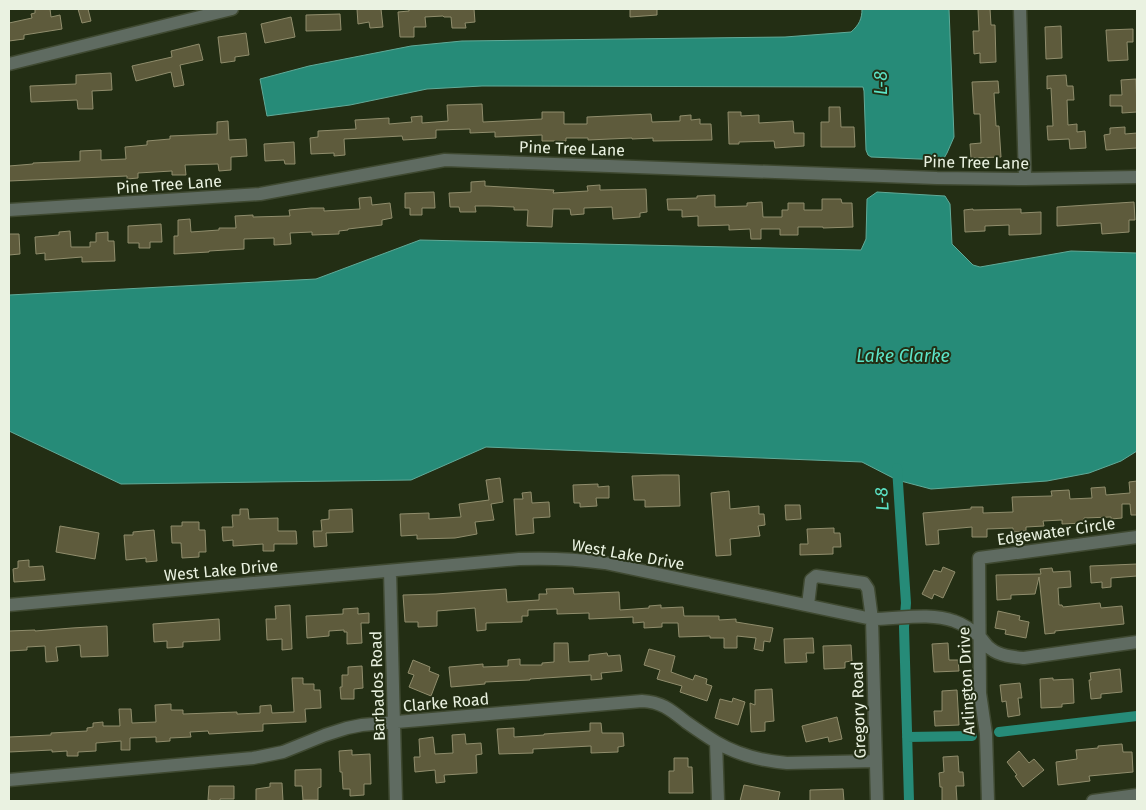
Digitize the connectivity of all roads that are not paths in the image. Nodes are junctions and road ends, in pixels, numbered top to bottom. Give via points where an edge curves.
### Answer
1 (232, 9) edge
2 (1020, 9) edge
3 (9, 64) edge
4 (1137, 177) edge
5 (1025, 179) junction
6 (9, 210) edge
7 (1137, 537) edge
8 (979, 558) joint
9 (390, 571) junction
10 (9, 605) edge
11 (808, 605) junction
12 (872, 618) junction
13 (980, 637) junction
14 (1137, 642) edge
15 (394, 723) junction
16 (716, 742) junction
17 (876, 761) junction
18 (9, 780) edge
19 (1137, 795) edge
20 (396, 801) edge
21 (718, 801) edge
22 (877, 801) edge
23 (988, 801) edge
24 (1093, 801) edge

1 - 3 street
2 - 5 street
4 - 5 street, Pine Tree Lane
5 - 6 street, Pine Tree Lane via 445,160 260,194
7 - 8 street, Edgewater Circle
8 - 13 street, Arlington Drive
9 - 10 street, West Lake Drive
9 - 11 street, West Lake Drive via 519,559 577,559
9 - 15 street, Barbados Road
11 - 12 street, West Lake Drive
11 - 12 street, Gregory Road via 811,580 816,576 864,583 868,589
12 - 13 street, West Lake Drive via 940,617 954,621
12 - 17 street, Gregory Road
13 - 14 street, West Lake Drive via 996,652 1024,658
13 - 23 street, Arlington Drive via 980,693 986,734
15 - 16 street, Clarke Road via 649,702 664,705
15 - 18 street, Clarke Road via 347,728 283,752 254,758
15 - 20 street, Barbados Road
16 - 17 street, Clarke Road via 751,757 779,763
16 - 21 street
17 - 22 street, Gregory Road
19 - 24 street

